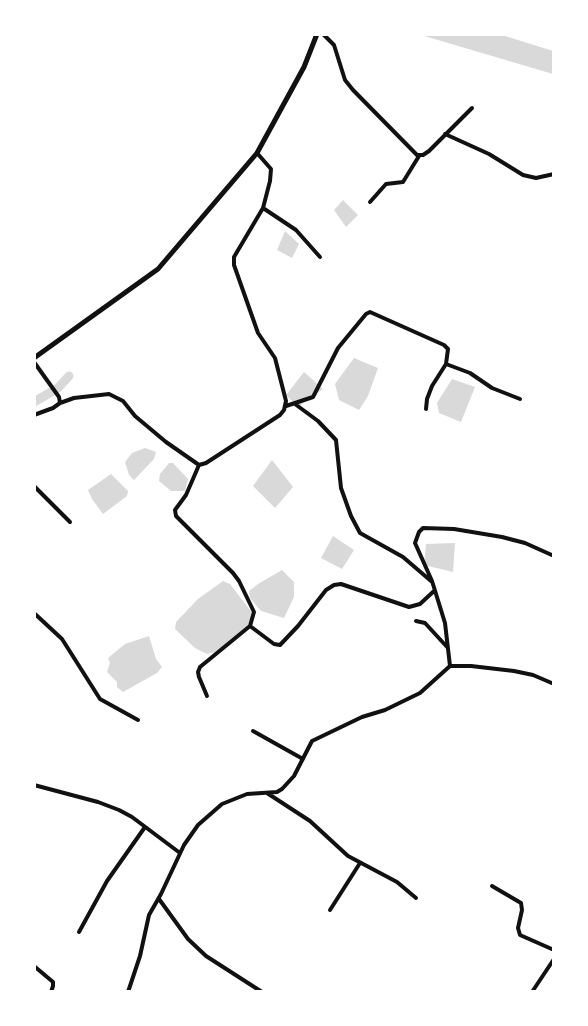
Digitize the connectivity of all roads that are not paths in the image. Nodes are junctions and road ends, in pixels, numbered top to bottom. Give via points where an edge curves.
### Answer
1 (317, 34) edge
2 (323, 34) edge
3 (472, 108) dead end
4 (445, 134) junction
5 (257, 153) junction
6 (420, 156) junction
7 (554, 174) edge
8 (370, 202) dead end
9 (263, 208) junction
10 (320, 257) dead end
11 (34, 360) edge
12 (446, 364) junction
13 (520, 399) dead end
14 (60, 403) junction
15 (294, 404) junction
16 (286, 406) junction
17 (426, 409) dead end
18 (34, 415) edge
19 (199, 465) junction
20 (34, 486) edge
21 (70, 522) dead end
22 (554, 556) edge
23 (432, 581) junction
24 (434, 591) junction
25 (34, 613) edge
26 (416, 621) dead end
27 (250, 626) junction
28 (449, 649) junction
29 (450, 666) junction
30 (554, 684) edge
31 (207, 696) dead end
32 (138, 720) dead end
33 (253, 731) dead end
34 (303, 759) junction
35 (34, 785) edge
36 (266, 793) junction
37 (145, 827) junction
38 (180, 853) junction
39 (360, 863) junction
40 (492, 886) dead end
41 (416, 898) dead end
42 (159, 899) junction
43 (330, 910) dead end
44 (78, 932) dead end
45 (554, 950) edge
46 (554, 959) edge
47 (34, 966) edge
48 (51, 992) edge
49 (128, 992) edge
50 (262, 992) edge
51 (532, 992) edge

1 - 5 main road via 304,67
2 - 6 street via 334,45 345,80
3 - 4 street
4 - 6 street
4 - 7 street via 523,175 536,178
5 - 9 street via 271,169
5 - 11 main road via 158,269
6 - 8 street via 403,182 386,184
9 - 10 street via 296,230
9 - 16 street via 234,257 234,265 258,333 275,358
11 - 14 street
12 - 13 street
12 - 15 street via 449,354 444,345 368,312 338,348 313,397
12 - 17 street via 432,386
14 - 18 street
14 - 19 street via 110,394
15 - 16 street
15 - 23 street via 336,440 341,488 360,533 403,557
16 - 19 street via 280,415
19 - 27 street via 175,510 176,516 239,581 254,612
20 - 21 street
22 - 23 street via 514,539 423,528 415,543
23 - 24 street
24 - 27 street via 420,604 409,607 334,585 280,645
24 - 28 street
25 - 32 street via 62,639 100,699
26 - 28 street via 426,623
27 - 31 street via 201,667 199,677
28 - 29 street
29 - 30 street via 514,671
29 - 34 street via 420,693 312,741
33 - 34 street
34 - 36 street via 282,789
35 - 37 street via 98,802 126,813
36 - 38 street via 247,794 222,804 189,835
36 - 39 street via 310,821
37 - 38 street
37 - 44 street
38 - 42 street
39 - 41 street via 397,882
39 - 43 street
40 - 45 street via 523,906 520,935
42 - 49 street via 149,915
42 - 50 street via 188,939 206,956
46 - 51 street
47 - 48 street via 52,982

